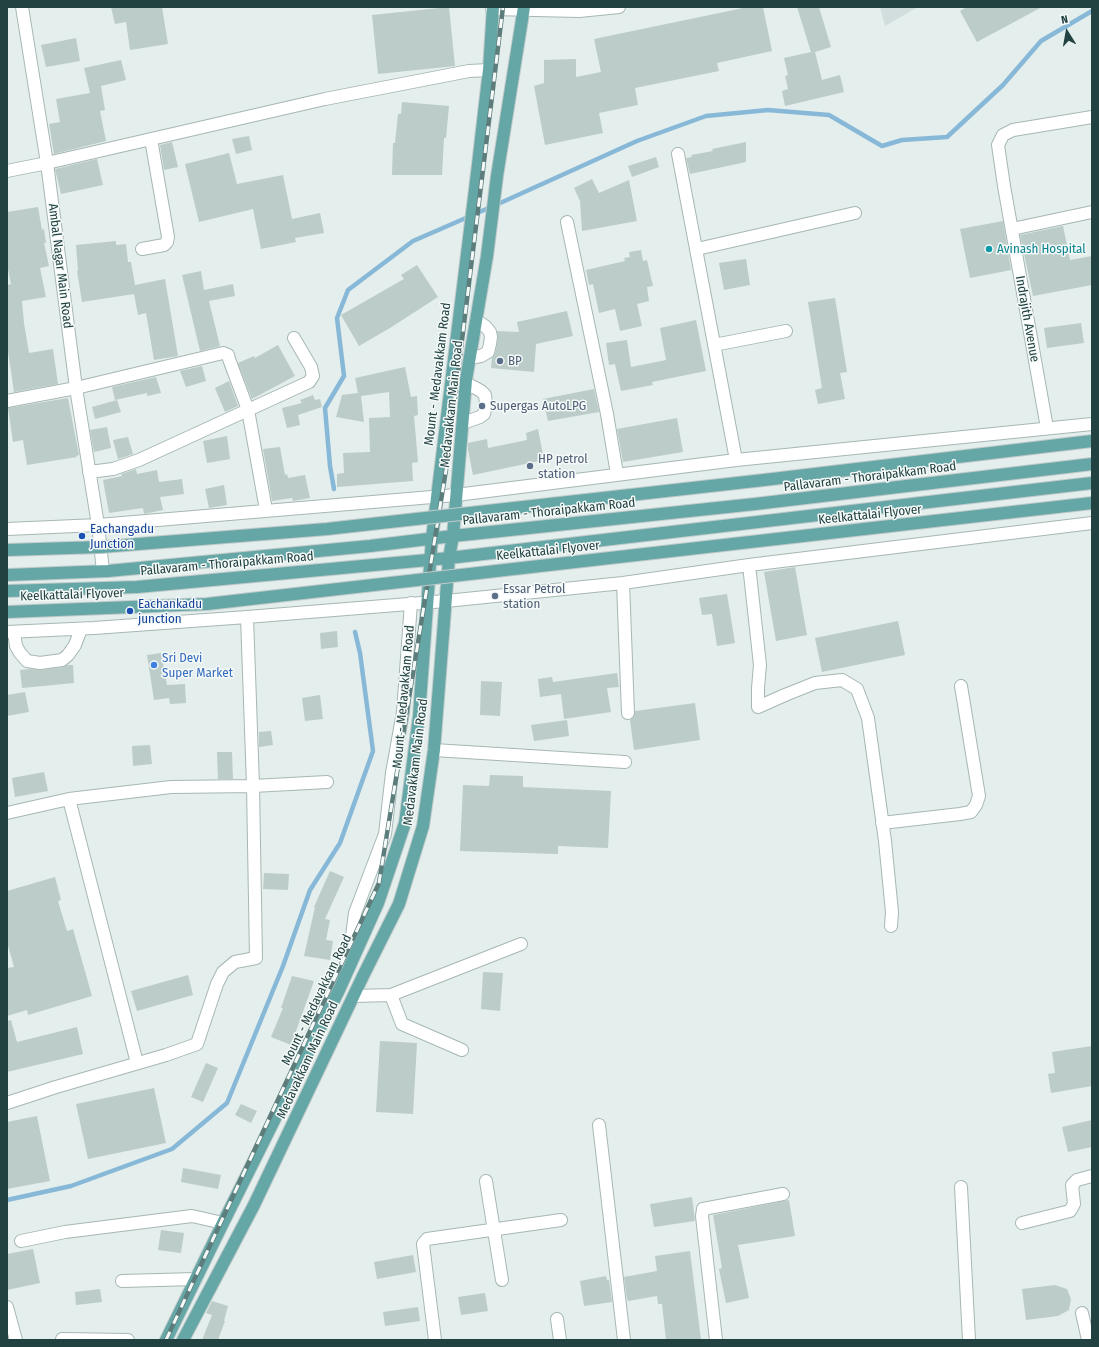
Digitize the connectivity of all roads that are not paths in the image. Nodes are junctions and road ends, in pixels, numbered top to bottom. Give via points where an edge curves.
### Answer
1 (22, 7) edge
2 (619, 7) edge
3 (492, 8) edge
4 (524, 8) edge
5 (489, 70) junction
6 (1092, 117) edge
7 (151, 139) junction
8 (678, 154) dead end
9 (47, 163) junction
10 (7, 171) edge
11 (1092, 212) edge
12 (855, 213) dead end
13 (567, 222) dead end
14 (1012, 229) junction
15 (142, 249) dead end
16 (696, 249) junction
17 (476, 320) junction
18 (786, 331) dead end
19 (294, 338) dead end
20 (714, 345) junction
21 (470, 358) junction
22 (466, 383) junction
23 (76, 388) junction
24 (7, 401) edge
25 (248, 410) junction
26 (463, 422) junction
27 (1092, 424) edge
28 (1047, 428) junction
29 (1092, 442) edge
30 (736, 460) junction
31 (1092, 464) edge
32 (89, 472) junction
33 (617, 474) junction
34 (1092, 483) edge
35 (456, 495) junction
36 (438, 496) junction
37 (1092, 503) edge
38 (266, 510) junction
39 (1092, 523) edge
40 (98, 525) junction
41 (7, 529) edge
42 (453, 536) junction
43 (432, 538) junction
44 (7, 550) edge
45 (449, 558) junction
46 (430, 559) junction
47 (749, 565) junction
48 (103, 572) junction
49 (7, 575) edge
50 (623, 583) junction
51 (7, 591) edge
52 (427, 601) junction
53 (446, 601) junction
54 (412, 603) junction
55 (7, 612) edge
56 (247, 618) junction
57 (81, 629) junction
58 (10, 632) edge
59 (961, 686) dead end
60 (628, 714) dead end
61 (434, 750) junction
62 (625, 762) dead end
63 (327, 782) dead end
64 (253, 786) junction
65 (70, 799) junction
66 (7, 813) edge
67 (882, 823) junction
68 (891, 926) dead end
69 (521, 944) dead end
70 (348, 970) junction
71 (391, 994) junction
72 (354, 996) junction
73 (462, 1050) dead end
74 (137, 1063) junction
75 (7, 1103) edge
76 (599, 1125) dead end
77 (1092, 1176) edge
78 (486, 1181) dead end
79 (961, 1187) dead end
80 (783, 1194) dead end
81 (561, 1220) dead end
82 (223, 1223) junction
83 (1022, 1223) dead end
84 (493, 1230) junction
85 (21, 1241) dead end
86 (196, 1279) junction
87 (502, 1280) dead end
88 (122, 1281) dead end
89 (7, 1308) edge
90 (1082, 1313) dead end
91 (557, 1319) dead end
92 (62, 1339) dead end
93 (16, 1340) edge
94 (128, 1340) edge
95 (166, 1340) edge
96 (183, 1340) edge
97 (435, 1340) edge
98 (560, 1340) edge
99 (624, 1340) edge
100 (716, 1340) edge
101 (969, 1340) edge
102 (1088, 1340) edge

1 - 9 street, Ambal Nagar Main Road
2 - 4 street via 579,11
3 - 4 street
3 - 5 main road, Mount - Medavakkam Road
4 - 17 main road, Medavakkam Main Road
5 - 7 street via 469,71 325,99
5 - 36 main road, Mount - Medavakkam Road
6 - 14 street, Indrajith Avenue via 1013,130 1003,135 998,146
7 - 9 street
7 - 15 street via 168,237 164,245
8 - 16 street
9 - 10 street
9 - 23 street, Ambal Nagar Main Road
11 - 14 street
12 - 16 street
13 - 33 street
14 - 28 street, Indrajith Avenue
16 - 20 street
17 - 21 main road, Medavakkam Main Road
17 - 21 street via 490,332 490,344 488,352
18 - 20 street
19 - 25 street via 311,367 312,376 309,382
20 - 30 street
21 - 22 main road, Medavakkam Main Road
22 - 26 main road, Medavakkam Main Road
22 - 26 street via 485,395 486,404 484,414
23 - 24 street
23 - 25 street via 223,353 228,355
23 - 32 street, Ambal Nagar Main Road
25 - 32 street via 139,460 113,469
25 - 38 street
26 - 35 main road, Medavakkam Main Road
27 - 28 street
28 - 30 street
29 - 44 main road, bridge via 327,529 101,547
30 - 33 street
31 - 42 main road, Pallavaram - Thoraipakkam Road via 630,519
32 - 40 street, Ambal Nagar Main Road
33 - 35 street
34 - 45 main road, Pallavaram - Thoraipakkam Road
35 - 36 street
35 - 42 main road, Medavakkam Main Road
36 - 38 street
36 - 43 main road, Mount - Medavakkam Road
37 - 55 main road, Keelkattalai Flyover, bridge via 207,604
38 - 40 street
39 - 47 street
40 - 41 street
40 - 48 street, Ambal Nagar Main Road
42 - 43 main road, Pallavaram - Thoraipakkam Road
42 - 45 main road, Medavakkam Main Road
43 - 46 main road, Mount - Medavakkam Road
43 - 48 main road, Pallavaram - Thoraipakkam Road
45 - 46 main road, Pallavaram - Thoraipakkam Road
45 - 53 main road, Medavakkam Main Road
46 - 51 main road, Pallavaram - Thoraipakkam Road via 137,587
46 - 52 main road, Mount - Medavakkam Road
47 - 50 street
47 - 67 street via 760,665 758,707 815,683 842,680 857,689 868,718
48 - 49 main road, Pallavaram - Thoraipakkam Road
50 - 53 street
50 - 60 street
52 - 53 street
52 - 54 street
52 - 70 main road, Mount - Medavakkam Road via 419,716 405,823 378,903
53 - 61 main road, Medavakkam Main Road
54 - 56 street
54 - 70 street via 402,712 385,834 355,913
56 - 57 street
56 - 64 street
57 - 58 street
57 - 58 street via 75,645 62,660 40,663 27,661
59 - 67 street via 979,796 976,805 971,812 966,813
61 - 62 street
61 - 72 main road, Medavakkam Main Road via 423,826 400,904
63 - 64 street
64 - 65 street via 171,787
64 - 74 street via 256,958 235,962 223,972 197,1044
65 - 66 street
65 - 74 street
67 - 68 street via 892,912
69 - 71 street
70 - 82 main road, Mount - Medavakkam Road
71 - 72 street
71 - 73 street via 402,1024
72 - 96 main road, Medavakkam Main Road via 254,1205
74 - 75 street
76 - 99 street
77 - 83 street via 1077,1180 1072,1185 1074,1204 1070,1211
78 - 84 street
79 - 101 street
80 - 100 street via 703,1209
81 - 84 street
82 - 85 street via 192,1216 65,1232
82 - 86 main road, Mount - Medavakkam Road
84 - 87 street
84 - 97 street via 427,1239 423,1244
86 - 88 street
86 - 95 main road, Mount - Medavakkam Road
89 - 93 street
90 - 102 street
91 - 98 street
92 - 94 street

